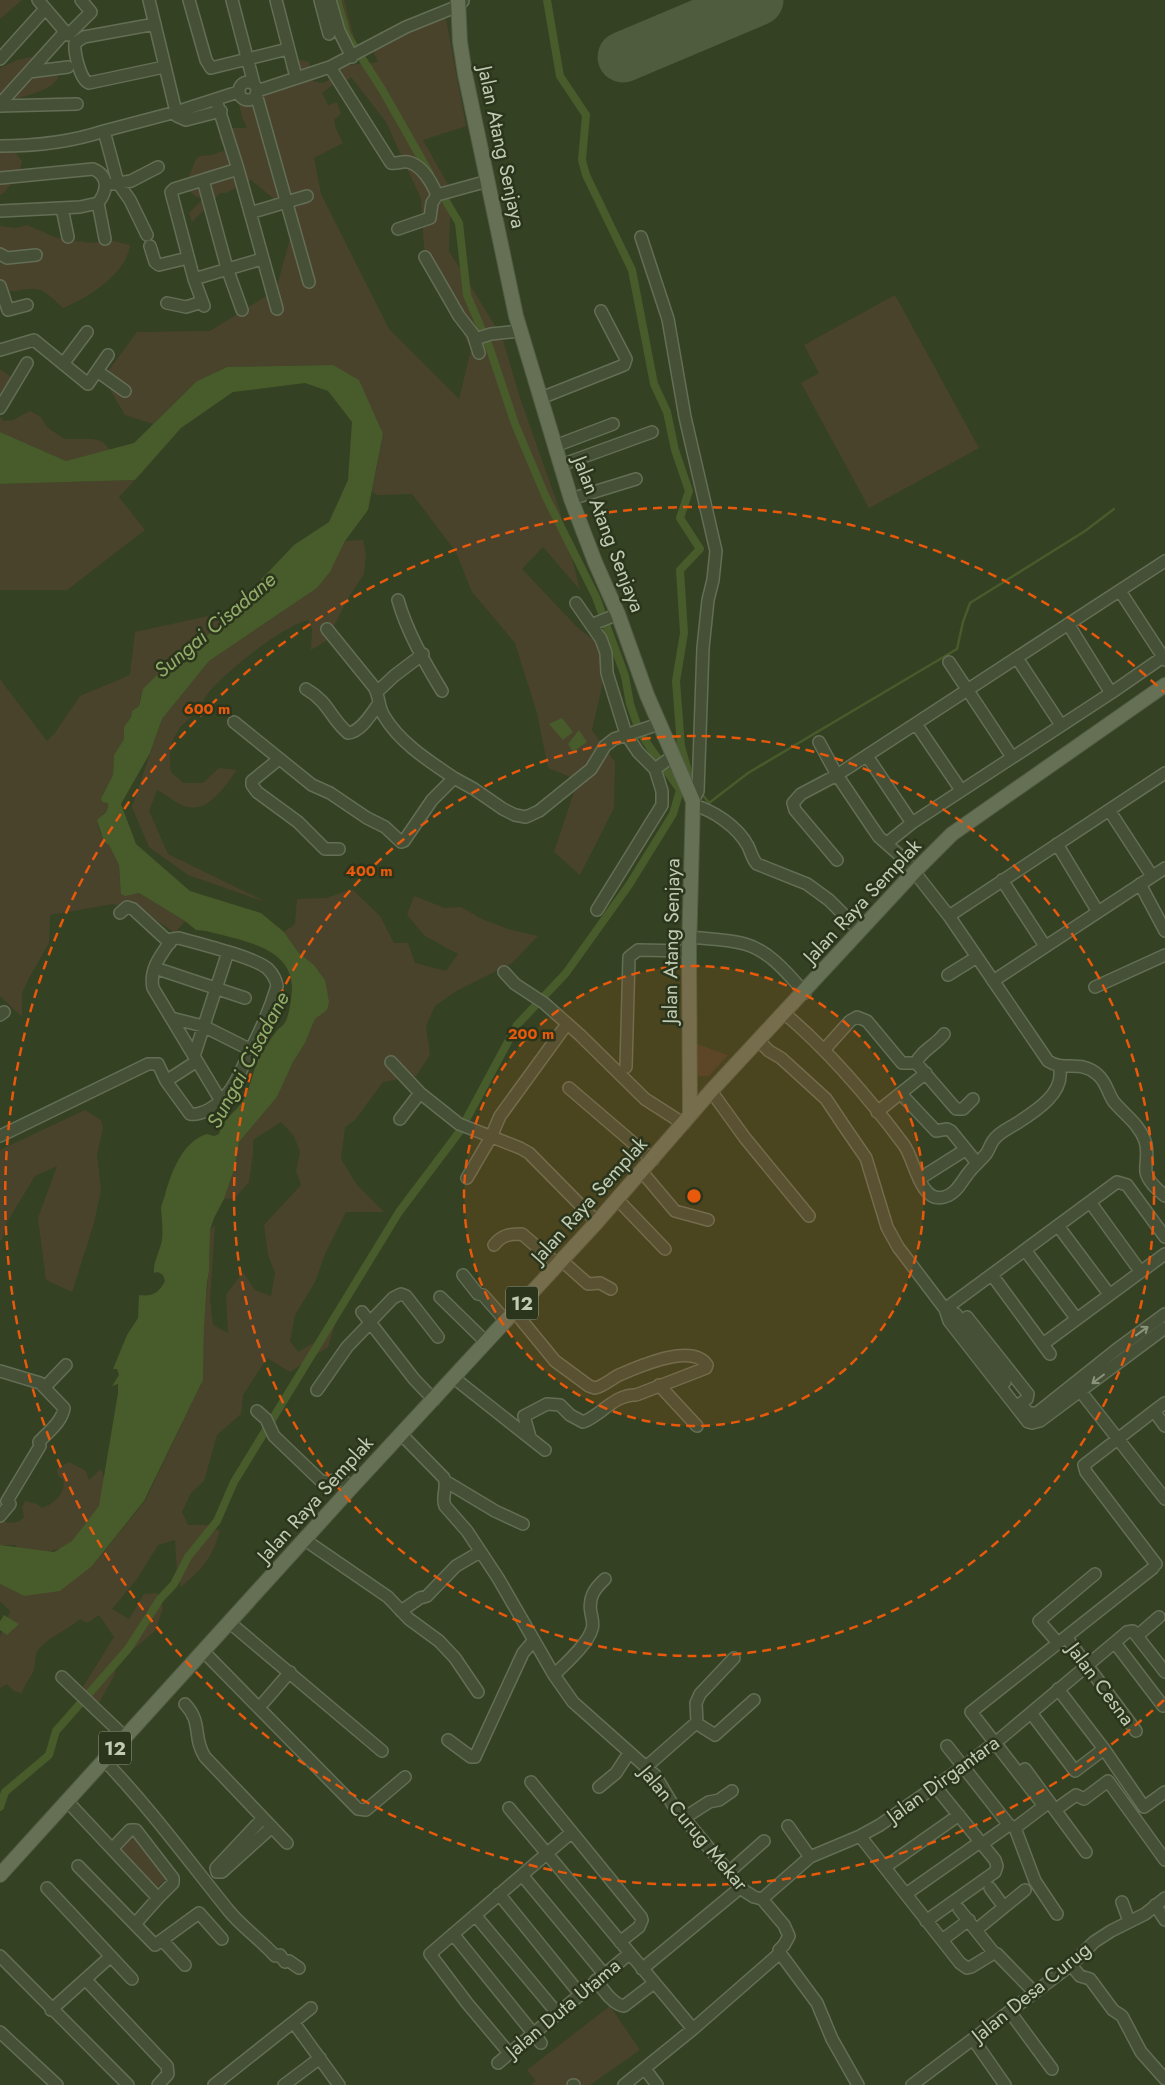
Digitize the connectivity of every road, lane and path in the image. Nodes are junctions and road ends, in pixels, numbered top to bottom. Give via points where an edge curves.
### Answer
1 (81, 0) edge
2 (149, 0) edge
3 (189, 0) edge
4 (232, 0) edge
5 (276, 0) edge
6 (320, 0) edge
7 (330, 0) edge
8 (460, 2) edge
9 (41, 4) edge
10 (155, 24) junction
11 (66, 32) junction
12 (329, 34) dead end
13 (288, 49) junction
14 (354, 56) junction
15 (246, 58) junction
16 (0, 59) edge
17 (164, 67) junction
18 (330, 67) junction
19 (68, 68) dead end
20 (29, 72) junction
21 (296, 77) junction
22 (255, 90) junction
23 (77, 104) dead end
24 (0, 105) edge
25 (218, 105) junction
26 (176, 112) junction
27 (104, 131) junction
28 (0, 146) edge
29 (158, 167) dead end
30 (238, 169) junction
31 (0, 178) edge
32 (203, 180) junction
33 (488, 181) junction
34 (118, 183) junction
35 (106, 184) junction
36 (439, 195) junction
37 (307, 196) dead end
38 (287, 201) junction
39 (98, 204) junction
40 (62, 208) junction
41 (0, 211) edge
42 (250, 213) junction
43 (398, 229) dead end
44 (68, 237) dead end
45 (641, 238) dead end
46 (105, 239) dead end
47 (0, 254) edge
48 (36, 256) dead end
49 (425, 257) dead end
50 (188, 258) junction
51 (262, 259) junction
52 (227, 268) junction
53 (194, 279) junction
54 (309, 282) dead end
55 (0, 286) edge
56 (167, 303) dead end
57 (27, 305) dead end
58 (277, 309) dead end
59 (242, 310) dead end
60 (601, 311) dead end
61 (4, 312) edge
62 (520, 331) junction
63 (87, 332) dead end
64 (477, 338) junction
65 (0, 350) edge
66 (479, 353) dead end
67 (108, 355) dead end
68 (27, 363) dead end
69 (63, 364) junction
70 (97, 371) junction
71 (125, 391) dead end
72 (541, 398) junction
73 (0, 408) edge
74 (613, 424) dead end
75 (652, 432) dead end
76 (555, 446) junction
77 (561, 465) junction
78 (636, 479) dead end
79 (571, 499) junction
80 (1165, 561) edge
81 (1120, 590) junction
82 (398, 600) dead end
83 (576, 603) dead end
84 (614, 615) junction
85 (594, 623) junction
86 (1068, 624) junction
87 (327, 630) dead end
88 (423, 654) junction
89 (1017, 658) junction
90 (1164, 658) edge
91 (948, 662) dead end
92 (1165, 685) edge
93 (306, 689) dead end
94 (967, 690) junction
95 (442, 691) dead end
96 (1111, 693) junction
97 (378, 698) junction
98 (234, 722) dead end
99 (659, 724) junction
100 (916, 724) junction
101 (1061, 725) junction
102 (626, 734) junction
103 (819, 742) dead end
104 (867, 756) junction
105 (671, 757) junction
106 (1012, 757) junction
107 (280, 759) junction
108 (657, 768) junction
109 (1165, 773) edge
110 (838, 775) junction
111 (454, 778) junction
112 (960, 790) junction
113 (693, 797) junction
114 (1109, 810) junction
115 (912, 823) junction
116 (887, 843) junction
117 (1057, 844) junction
118 (340, 849) dead end
119 (836, 860) dead end
120 (1165, 868) edge
121 (915, 871) junction
122 (1152, 876) junction
123 (1002, 880) junction
124 (1140, 884) junction
125 (597, 910) dead end
126 (1098, 912) junction
127 (120, 913) dead end
128 (949, 916) junction
129 (860, 931) junction
130 (1165, 931) edge
131 (170, 943) junction
132 (690, 944) junction
133 (1046, 946) junction
134 (228, 952) junction
135 (1165, 955) edge
136 (977, 957) junction
137 (155, 968) junction
138 (504, 972) dead end
139 (948, 975) dead end
140 (993, 981) junction
141 (214, 988) junction
142 (1095, 988) dead end
143 (805, 993) junction
144 (245, 998) dead end
145 (784, 1013) junction
146 (171, 1018) junction
147 (566, 1024) junction
148 (203, 1026) junction
149 (944, 1034) dead end
150 (762, 1039) junction
151 (251, 1050) junction
152 (824, 1050) junction
153 (196, 1058) junction
154 (391, 1062) dead end
155 (916, 1063) junction
156 (1059, 1066) junction
157 (626, 1067) dead end
158 (926, 1073) junction
159 (689, 1080) junction
160 (166, 1081) junction
161 (569, 1088) dead end
162 (712, 1091) junction
163 (420, 1093) junction
164 (901, 1094) junction
165 (973, 1099) dead end
166 (221, 1102) junction
167 (877, 1112) junction
168 (400, 1119) dead end
169 (687, 1120) junction
170 (0, 1136) edge
171 (491, 1136) junction
172 (965, 1150) junction
173 (653, 1160) junction
174 (977, 1163) junction
175 (642, 1172) junction
176 (467, 1178) dead end
177 (920, 1179) junction
178 (1165, 1196) edge
179 (617, 1200) junction
180 (1090, 1202) junction
181 (809, 1216) dead end
182 (708, 1220) dead end
183 (597, 1222) junction
184 (1058, 1226) junction
185 (1165, 1237) edge
186 (494, 1245) dead end
187 (665, 1249) dead end
188 (1025, 1250) junction
189 (1165, 1254) edge
190 (559, 1262) junction
191 (1140, 1272) junction
192 (463, 1275) dead end
193 (992, 1275) junction
194 (611, 1289) dead end
195 (1109, 1294) junction
196 (440, 1297) dead end
197 (945, 1309) junction
198 (362, 1312) dead end
199 (1165, 1314) edge
200 (510, 1316) junction
201 (1076, 1318) junction
202 (371, 1322) junction
203 (1165, 1328) edge
204 (438, 1337) dead end
205 (486, 1342) junction
206 (1116, 1350) junction
207 (1123, 1360) junction
208 (66, 1365) dead end
209 (0, 1371) edge
210 (454, 1378) junction
211 (659, 1386) junction
212 (45, 1387) junction
213 (317, 1390) dead end
214 (1081, 1392) junction
215 (434, 1400) junction
216 (1165, 1403) edge
217 (1154, 1411) junction
218 (261, 1415) dead end
219 (697, 1426) dead end
220 (1165, 1426) edge
221 (401, 1434) junction
222 (530, 1437) junction
223 (1118, 1439) junction
224 (545, 1450) dead end
225 (446, 1481) junction
226 (351, 1488) junction
227 (1165, 1499) edge
228 (0, 1516) edge
229 (523, 1524) dead end
230 (305, 1540) junction
231 (480, 1552) junction
232 (1095, 1574) dead end
233 (605, 1579) dead end
234 (402, 1611) junction
235 (1158, 1617) dead end
236 (229, 1622) junction
237 (1137, 1636) junction
238 (534, 1640) junction
239 (1062, 1640) junction
240 (1114, 1643) junction
241 (203, 1651) junction
242 (734, 1658) dead end
243 (1087, 1666) junction
244 (290, 1672) junction
245 (1165, 1672) edge
246 (554, 1675) junction
247 (62, 1677) dead end
248 (169, 1688) junction
249 (1058, 1689) junction
250 (478, 1692) dead end
251 (754, 1700) dead end
252 (264, 1702) dead end
253 (1163, 1706) dead end
254 (1030, 1713) junction
255 (697, 1723) junction
256 (1136, 1731) dead end
257 (124, 1737) junction
258 (448, 1740) dead end
259 (998, 1740) junction
260 (947, 1746) dead end
261 (1104, 1749) junction
262 (382, 1752) dead end
263 (629, 1753) junction
264 (104, 1760) junction
265 (646, 1767) junction
266 (963, 1767) junction
267 (405, 1777) dead end
268 (532, 1782) dead end
269 (936, 1786) junction
270 (599, 1787) dead end
271 (732, 1791) dead end
272 (1165, 1792) edge
273 (67, 1801) junction
274 (1049, 1805) junction
275 (510, 1808) dead end
276 (959, 1815) junction
277 (263, 1818) junction
278 (684, 1818) junction
279 (788, 1826) dead end
280 (1012, 1826) junction
281 (272, 1827) junction
282 (572, 1832) junction
283 (860, 1836) junction
284 (764, 1840) dead end
285 (287, 1842) dead end
286 (981, 1843) junction
287 (112, 1849) junction
288 (1086, 1852) dead end
289 (548, 1854) junction
290 (810, 1857) junction
291 (1165, 1860) edge
292 (78, 1866) dead end
293 (885, 1868) junction
294 (730, 1872) junction
295 (0, 1874) edge
296 (522, 1875) junction
297 (47, 1888) dead end
298 (740, 1888) junction
299 (990, 1888) dead end
300 (1025, 1890) dead end
301 (499, 1894) junction
302 (906, 1894) junction
303 (158, 1898) junction
304 (1165, 1898) edge
305 (762, 1899) junction
306 (1122, 1902) dead end
307 (1155, 1905) junction
308 (1004, 1907) junction
309 (960, 1909) dead end
310 (1057, 1914) dead end
311 (475, 1915) junction
312 (926, 1920) junction
313 (1165, 1920) edge
314 (1129, 1921) junction
315 (135, 1924) junction
316 (972, 1925) junction
317 (453, 1934) junction
318 (222, 1939) dead end
319 (942, 1940) junction
320 (163, 1941) junction
321 (620, 1942) junction
322 (780, 1953) junction
323 (994, 1953) junction
324 (629, 1954) junction
325 (0, 1956) edge
326 (110, 1958) junction
327 (185, 1965) dead end
328 (1071, 1965) junction
329 (299, 1968) dead end
330 (642, 1969) junction
331 (600, 1977) junction
332 (132, 1979) dead end
333 (86, 1980) junction
334 (654, 1983) junction
335 (1034, 1992) junction
336 (580, 1994) junction
337 (311, 2008) dead end
338 (51, 2010) junction
339 (1010, 2012) junction
340 (557, 2013) junction
341 (294, 2023) junction
342 (693, 2029) junction
343 (0, 2032) edge
344 (533, 2033) junction
345 (972, 2039) junction
346 (541, 2043) dead end
347 (509, 2053) junction
348 (320, 2058) junction
349 (498, 2063) dead end
350 (645, 2069) junction
351 (1052, 2069) dead end
352 (1165, 2079) edge
353 (57, 2085) edge
354 (128, 2085) edge
355 (158, 2085) edge
356 (214, 2085) edge
357 (284, 2085) edge
358 (339, 2085) edge
359 (624, 2085) edge
360 (657, 2085) edge
361 (858, 2085) edge
362 (912, 2085) edge
363 (1005, 2085) edge

1 - 11 street via 91,12 68,35
2 - 10 street
3 - 15 street via 209,66 214,68
4 - 15 street
5 - 13 street
6 - 12 street
7 - 14 street via 339,31
8 - 14 street
8 - 33 main road, Jalan Atang Senjaya via 460,42 465,74
9 - 11 street
9 - 16 street
10 - 17 street
10 - 17 street via 84,37 76,41 75,52 82,78 89,83
11 - 20 street
13 - 15 street
13 - 21 street
14 - 18 street
15 - 22 street
17 - 26 street
18 - 21 street
18 - 36 street via 391,163 412,164
19 - 20 street
20 - 24 street
21 - 22 street
22 - 25 street via 244,82 238,92
22 - 38 street
23 - 24 street
25 - 26 street
25 - 30 street
26 - 27 street
27 - 28 street via 81,139
27 - 34 street
29 - 34 street via 131,181
30 - 32 street
30 - 42 street
31 - 35 street via 93,169
32 - 50 street via 171,192
32 - 52 street
33 - 36 street
33 - 62 main road, Jalan Atang Senjaya
34 - 35 street
34 - 50 street via 130,200 155,262
35 - 39 street via 106,192
36 - 43 street via 432,202 430,218
37 - 38 street
38 - 42 street
38 - 54 street
39 - 40 street
39 - 46 street
40 - 41 street
40 - 44 street
42 - 51 street
45 - 113 street via 668,319 685,417 716,551 703,648 699,778
47 - 48 street via 7,258
49 - 64 street via 455,309
50 - 53 street
51 - 52 street
51 - 58 street
52 - 53 street
52 - 59 street
53 - 56 street via 203,304 186,307
55 - 61 street
57 - 61 street
60 - 72 street via 626,359 624,365
62 - 64 street
62 - 72 main road, Jalan Atang Senjaya
63 - 69 street
64 - 66 street
65 - 69 street via 34,340
67 - 70 street
68 - 73 street
69 - 70 street via 88,384
70 - 71 street
72 - 76 main road, Jalan Atang Senjaya
74 - 76 street
75 - 77 street
76 - 77 main road, Jalan Atang Senjaya
77 - 79 main road, Jalan Atang Senjaya
78 - 79 street
79 - 84 main road, Jalan Atang Senjaya
80 - 81 street
81 - 86 street
81 - 90 street
82 - 88 street
83 - 85 street
84 - 85 street
84 - 99 main road, Jalan Atang Senjaya
85 - 102 street via 606,653 607,673
86 - 89 street
86 - 96 street
87 - 97 street
88 - 95 street
88 - 97 street via 394,676
89 - 94 street
89 - 101 street
90 - 96 street
91 - 94 street
92 - 121 main road, Jalan Raya Semplak via 952,834
93 - 97 street via 325,703 348,733 353,733 371,716
94 - 100 street
94 - 106 street
96 - 101 street
97 - 111 street via 389,724 421,755
98 - 107 street
99 - 102 street
99 - 105 main road, Jalan Atang Senjaya
100 - 104 street
100 - 112 street
101 - 106 street
102 - 108 street via 638,752
102 - 111 street via 605,746 591,769 539,811 526,817 515,814
103 - 110 street
104 - 110 street
104 - 115 street
105 - 108 street
105 - 113 main road, Jalan Atang Senjaya
106 - 112 street
107 - 111 street via 312,785 385,827 401,842 432,800
107 - 118 street via 252,781 252,786 298,822 325,849
108 - 125 street via 662,805
109 - 114 street
110 - 116 street via 870,824
110 - 119 street via 798,796 793,805
112 - 115 street
113 - 129 street via 729,825 748,846 756,864 807,884 829,900
113 - 132 main road, Jalan Atang Senjaya
114 - 117 street
114 - 122 street
115 - 116 street
116 - 121 street
117 - 123 street
117 - 126 street
120 - 122 street
121 - 128 street
121 - 129 main road, Jalan Raya Semplak
122 - 124 street
123 - 128 street
123 - 133 street
124 - 126 street
124 - 130 street
126 - 133 street
127 - 131 street via 126,908 133,909
128 - 136 street
129 - 143 main road, Jalan Raya Semplak
131 - 134 street via 179,938
131 - 137 street
132 - 143 street via 745,944 780,966
132 - 157 street via 638,950 629,957
132 - 159 main road, Jalan Atang Senjaya
133 - 140 street
134 - 141 street
134 - 151 street via 268,969 276,981 266,1020
135 - 142 street
136 - 139 street
136 - 140 street
137 - 141 street
137 - 146 street via 151,976 153,988
138 - 147 street
140 - 156 street via 1048,1061
141 - 144 street
141 - 148 street
143 - 145 main road, Jalan Raya Semplak
145 - 150 main road, Jalan Raya Semplak
145 - 152 street
146 - 148 street
146 - 153 street
147 - 169 street via 645,1100
147 - 171 street via 500,1116
148 - 151 street
148 - 153 street
149 - 155 street via 921,1054
150 - 162 main road, Jalan Raya Semplak
150 - 197 street via 769,1051 826,1099 866,1158 887,1227 898,1247
151 - 166 street via 242,1073
152 - 155 street via 857,1017 867,1021 902,1062
152 - 167 street
153 - 160 street
153 - 166 street
154 - 163 street
155 - 158 street
156 - 174 street via 1060,1081 1047,1100 993,1140 985,1156
156 - 178 street via 1078,1065 1096,1073 1104,1081 1113,1101 1139,1129 1147,1150 1146,1173
158 - 164 street
158 - 165 street via 956,1108 963,1108
159 - 162 main road via 696,1088
159 - 169 main road, Jalan Atang Senjaya
160 - 166 street via 190,1114 202,1113
160 - 170 street via 158,1064 148,1064
161 - 173 street
162 - 169 main road, Jalan Raya Semplak
162 - 181 street via 741,1133
163 - 168 street
163 - 171 street via 462,1125
164 - 167 street
164 - 172 street via 936,1132 951,1131
167 - 177 street via 905,1146
169 - 173 main road, Jalan Raya Semplak / 12
171 - 176 street
171 - 183 street via 529,1153
172 - 174 street
172 - 177 street
173 - 175 main road, Jalan Raya Semplak / 12
174 - 177 street via 950,1195 942,1198 929,1195
175 - 179 main road, Jalan Raya Semplak / 12
175 - 182 street via 675,1211
179 - 183 main road, Jalan Raya Semplak / 12
179 - 187 street
180 - 184 street
180 - 185 street via 1117,1182 1124,1183
180 - 191 street
183 - 190 main road, Jalan Raya Semplak / 12
184 - 188 street
184 - 195 street
186 - 190 street via 507,1234 522,1234
188 - 193 street
188 - 201 street
189 - 191 street
190 - 194 street via 588,1284 600,1283
190 - 200 main road, Jalan Raya Semplak / 12
191 - 195 street
192 - 200 street via 478,1294
193 - 197 street
193 - 201 street via 1046,1349
195 - 201 street
196 - 205 street
197 - 206 street via 958,1318 964,1314 1028,1394 1021,1403 1028,1413 1037,1413
197 - 214 street via 949,1321 1028,1422 1040,1421
198 - 202 street
206 -> 199 street
200 - 205 main road, Jalan Raya Semplak / 12
200 - 211 street via 555,1361 595,1388 666,1357 690,1356 707,1365
202 - 204 street via 393,1298 401,1294
202 - 213 street via 347,1347
202 - 215 street
203 - 207 street
205 - 210 main road, Jalan Raya Semplak / 12
206 - 207 street
207 -> 214 street
208 - 212 street
209 - 212 street via 30,1379
210 - 215 main road, Jalan Raya Semplak / 12
210 - 222 street
211 - 219 street
211 - 222 street via 619,1400 582,1422 560,1405 547,1404 524,1416
212 - 228 street via 63,1404 63,1414 39,1442 40,1446 6,1501 10,1504
214 - 223 street
215 - 221 main road, Jalan Raya Semplak / 12
216 - 217 street
217 - 220 street
217 - 223 street
218 - 226 street via 274,1436 322,1482 338,1478
221 - 225 street
221 - 226 main road, Jalan Raya Semplak / 12
222 - 224 street
223 - 227 street
223 - 239 street via 1084,1465 1085,1469 1155,1566
225 - 229 street
225 - 231 street, Jalan Curug Mekar via 445,1506 467,1530
226 - 230 main road, Jalan Raya Semplak / 12
230 - 234 street via 388,1597
230 - 236 main road, Jalan Raya Semplak / 12
231 - 234 street via 456,1566 427,1596
231 - 238 street, Jalan Curug Mekar
232 - 239 street, Jalan Cesna via 1039,1620
233 - 246 street via 592,1592 592,1631
234 - 250 street via 455,1658
235 - 237 street
236 - 241 main road, Jalan Raya Semplak / 12
236 - 244 street
237 - 240 street, Jalan Dirgantara via 1130,1630
237 - 245 street
238 - 246 street, Jalan Curug Mekar
238 - 258 street via 523,1653 475,1757
239 - 243 street, Jalan Cesna
239 - 259 street, Jalan Dirgantara via 971,1712
240 - 243 street, Jalan Dirgantara
240 - 253 street
241 - 248 main road, Jalan Raya Semplak / 12
241 - 267 street via 358,1809 366,1810
242 - 255 street via 700,1694 696,1703
243 - 249 street, Jalan Dirgantara
243 - 256 street, Jalan Cesna
244 - 252 street
244 - 262 street
246 - 263 street, Jalan Curug Mekar via 573,1702
247 - 257 street
248 - 257 main road, Jalan Raya Semplak / 12
248 - 277 street via 196,1718 198,1744 205,1757
249 - 254 street, Jalan Dirgantara
249 - 261 street
251 - 255 street via 715,1735
254 - 259 street, Jalan Dirgantara
254 - 261 street via 1075,1771
255 - 265 street
257 - 264 main road, Jalan Raya Semplak / 12
259 - 266 street, Jalan Dirgantara
259 - 274 street
260 - 266 street
261 - 272 street via 1144,1807
263 - 265 street, Jalan Curug Mekar
263 - 270 street via 616,1773
264 - 273 main road, Jalan Raya Semplak / 12
264 - 329 street via 144,1802 229,1911 275,1956 280,1955 285,1962
265 - 278 street, Jalan Curug Mekar
266 - 269 street, Jalan Dirgantara
266 - 280 street
268 - 282 street
269 - 276 street
269 - 283 street, Jalan Dirgantara
271 - 278 street
273 - 287 street
273 - 295 main road, Jalan Raya Semplak / 12
274 - 280 street
274 - 288 street
274 - 291 street via 1076,1795 1084,1799 1108,1781
275 - 289 street
276 - 286 street
276 - 293 street
277 - 281 street
277 - 281 street via 216,1868 217,1872 222,1872
278 - 294 street, Jalan Curug Mekar
279 - 290 street
280 - 286 street
280 - 310 street via 1035,1881
281 - 285 street
282 - 289 street
282 - 321 street via 642,1920 639,1927
283 - 290 street, Jalan Dirgantara
283 - 293 street
284 - 294 street
286 - 302 street
286 - 312 street via 997,1864 995,1872
287 - 303 street
287 - 303 street via 130,1830 136,1830 174,1878
289 - 296 street
289 - 321 street
290 - 305 street, Jalan Dirgantara
292 - 315 street
293 - 302 street
294 - 298 street, Jalan Curug Mekar
296 - 301 street
296 - 331 street
297 - 326 street
298 - 305 street, Jalan Curug Mekar
298 - 330 street
299 - 308 street
300 - 308 street
301 - 311 street
301 - 336 street
302 - 312 street
303 - 315 street
304 - 307 street, Jalan Desa Curug
305 - 322 street, Jalan Curug Mekar via 789,1936
306 - 314 street
307 - 313 street
307 - 314 street, Jalan Desa Curug
308 - 316 street
309 - 316 street
311 - 317 street
311 - 340 street
312 - 319 street
314 - 328 street, Jalan Desa Curug via 1094,1942
315 - 320 street via 155,1945
316 - 319 street
316 - 323 street
317 - 344 street
317 - 347 street via 430,1954
318 - 320 street via 202,1911
319 - 323 street via 960,1964 967,1968
320 - 327 street
321 - 324 street
322 - 342 street
322 - 361 street via 816,2003
323 - 335 street
324 - 330 street
324 - 331 street, Jalan Duta Utama
325 - 338 street
326 - 332 street
326 - 333 street
328 - 335 street, Jalan Desa Curug
328 - 352 street via 1080,1976 1090,1979 1122,2016 1141,2052
330 - 334 street
331 - 334 street via 615,2002 621,2006
331 - 336 street, Jalan Duta Utama
333 - 338 street
333 - 355 street via 167,2066 168,2074
334 - 342 street
335 - 339 street, Jalan Desa Curug
336 - 340 street, Jalan Duta Utama
337 - 341 street
338 - 354 street
339 - 345 street, Jalan Desa Curug
339 - 351 street
340 - 344 street, Jalan Duta Utama
341 - 348 street
341 - 356 street
342 - 350 street
343 - 353 street
344 - 346 street
344 - 347 street, Jalan Duta Utama
345 - 362 street, Jalan Desa Curug
345 - 363 street
347 - 349 street, Jalan Duta Utama
348 - 357 street
348 - 358 street
350 - 359 street
350 - 360 street

